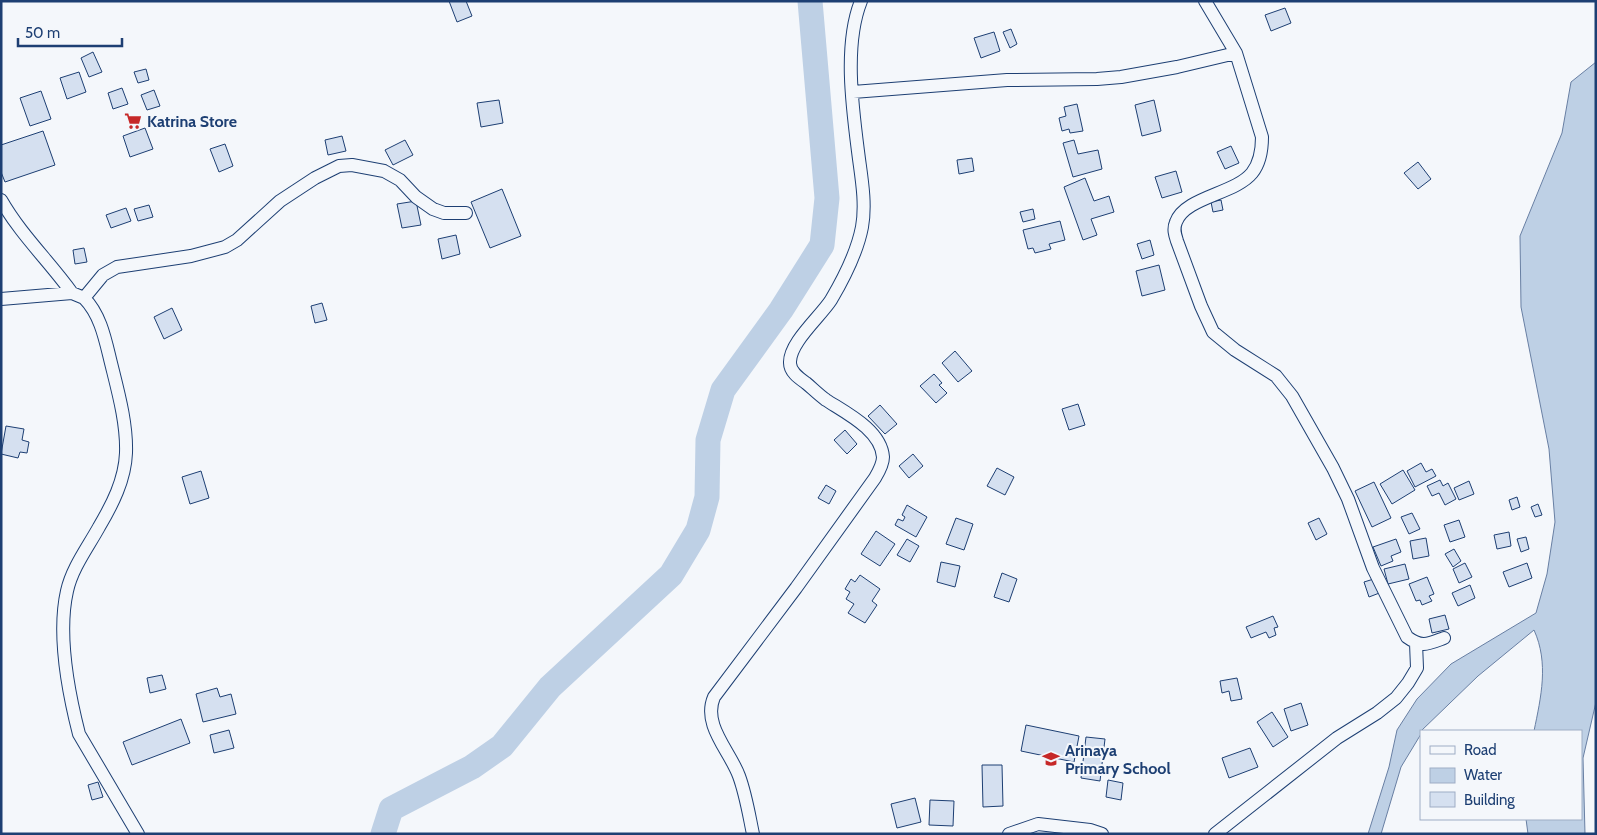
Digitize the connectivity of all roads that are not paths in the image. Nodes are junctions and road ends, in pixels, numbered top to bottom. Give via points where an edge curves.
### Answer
1 (861, 1) edge
2 (1205, 1) edge
3 (1236, 53) junction
4 (853, 92) junction
5 (1, 200) edge
6 (466, 213) dead end
7 (72, 293) junction
8 (1, 298) edge
9 (84, 298) junction
10 (1444, 638) dead end
11 (1416, 643) junction
12 (138, 834) edge
13 (753, 834) edge
14 (1008, 834) edge
15 (1102, 834) edge
16 (1216, 834) edge

1 - 4 street via 852,32
2 - 3 street
3 - 4 street via 1121,77 1000,80
3 - 11 street via 1260,129 1260,157 1256,168 1243,181 1202,199 1179,217 1174,230 1177,241 1213,332 1276,376 1292,396 1348,499 1373,568 1400,624
4 - 13 street via 862,226 852,258 831,300 796,344 790,364 794,373 865,426 879,445 883,458 875,478 714,697 712,719 740,778
5 - 7 street via 26,238
6 - 9 street via 444,213 433,209 416,198 400,180 384,171 339,166 280,201 225,247 191,256 117,266 103,275
7 - 8 street
7 - 9 street
9 - 12 street via 98,318 107,347 121,408 126,453 116,496 67,591 63,628 66,669 79,734
10 - 11 street
11 - 16 street via 1417,668 1396,698 1337,738
14 - 15 street via 1038,824

